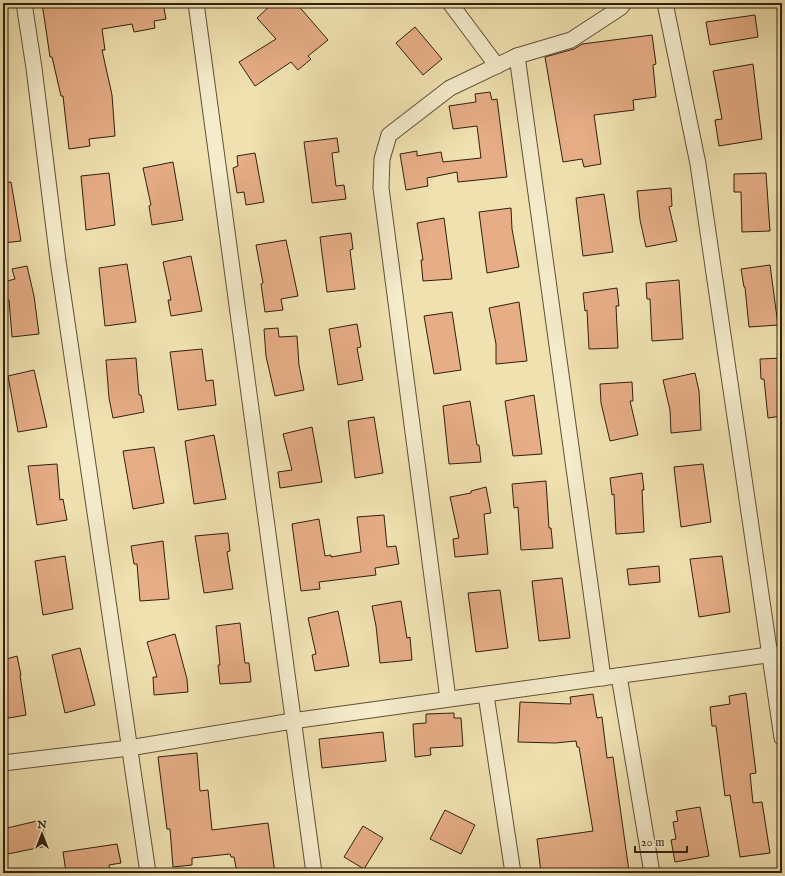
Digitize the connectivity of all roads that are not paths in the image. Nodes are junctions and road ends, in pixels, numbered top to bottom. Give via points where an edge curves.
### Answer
1 (24, 3) edge
2 (196, 3) edge
3 (450, 3) edge
4 (624, 3) edge
5 (665, 3) edge
6 (517, 56) junction
7 (497, 66) junction
8 (775, 654) edge
9 (619, 676) junction
10 (603, 678) junction
11 (486, 695) junction
12 (448, 699) junction
13 (292, 722) junction
14 (782, 738) edge
15 (129, 748) junction
16 (3, 763) edge
17 (148, 873) edge
18 (314, 873) edge
19 (513, 873) edge
20 (652, 873) edge

1 - 15 street via 58,261
2 - 13 street
3 - 7 street
4 - 6 street via 571,40
5 - 8 street via 698,164
6 - 7 street
6 - 10 street
7 - 12 street via 450,88 389,135 382,159 381,188
8 - 9 street
8 - 14 street
9 - 10 street
9 - 20 street
10 - 11 street
11 - 12 street
11 - 19 street
12 - 13 street
13 - 15 street
13 - 18 street
15 - 16 street
15 - 17 street

